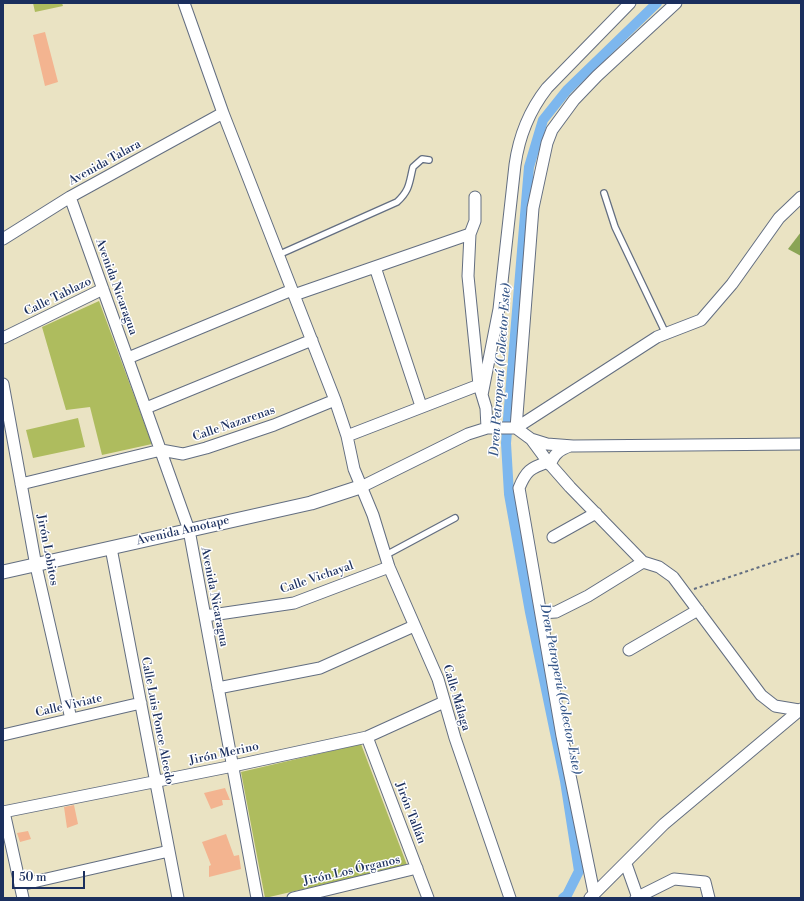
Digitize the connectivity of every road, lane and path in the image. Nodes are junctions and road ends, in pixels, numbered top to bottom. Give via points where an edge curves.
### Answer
1 (184, 3) edge
2 (630, 3) edge
3 (676, 3) edge
4 (223, 113) junction
5 (430, 160) dead end
6 (604, 192) dead end
7 (70, 197) junction
8 (475, 197) dead end
9 (801, 197) edge
10 (470, 234) junction
11 (3, 239) edge
12 (278, 255) junction
13 (375, 267) junction
14 (103, 289) junction
15 (293, 293) junction
16 (666, 334) junction
17 (3, 338) edge
18 (312, 340) junction
19 (128, 358) junction
20 (3, 384) edge
21 (480, 390) junction
22 (336, 400) junction
23 (421, 406) junction
24 (146, 408) junction
25 (487, 428) junction
26 (516, 428) junction
27 (347, 436) junction
28 (532, 439) junction
29 (801, 444) edge
30 (573, 446) junction
31 (161, 450) junction
32 (549, 464) junction
33 (21, 484) junction
34 (362, 486) junction
35 (596, 513) junction
36 (455, 518) dead end
37 (189, 530) junction
38 (553, 536) dead end
39 (111, 548) junction
40 (801, 552) edge
41 (386, 555) junction
42 (643, 562) junction
43 (36, 566) junction
44 (389, 567) junction
45 (3, 572) edge
46 (686, 594) junction
47 (698, 610) junction
48 (541, 613) junction
49 (205, 616) junction
50 (414, 626) junction
51 (629, 650) dead end
52 (218, 688) junction
53 (761, 695) junction
54 (444, 702) junction
55 (141, 703) junction
56 (800, 709) edge
57 (71, 719) junction
58 (781, 724) junction
59 (3, 735) edge
60 (367, 737) junction
61 (233, 766) junction
62 (156, 782) junction
63 (3, 812) edge
64 (169, 850) junction
65 (626, 864) junction
66 (417, 868) junction
67 (20, 885) junction
68 (592, 896) edge
69 (24, 898) edge
70 (178, 898) edge
71 (257, 898) edge
72 (293, 898) edge
73 (428, 898) edge
74 (510, 898) edge
75 (637, 898) edge
76 (709, 898) edge

1 - 4 street, Calle Málaga
2 - 21 street via 547,88 536,102 522,132 517,147 499,309
3 - 26 street via 574,100 552,130 547,143 534,208
4 - 7 street, Avenida Talara
4 - 12 street, Calle Málaga
5 - 12 lane via 422,159 413,167 409,186 397,202
6 - 16 lane via 615,227
7 - 11 street, Avenida Talara
7 - 14 street, Avenida Nicaragua
8 - 10 street via 475,221
9 - 16 street via 779,218 732,284 701,320
10 - 13 street
10 - 21 street via 468,276
12 - 15 street, Calle Málaga
13 - 15 street
13 - 23 street
14 - 17 street, Calle Tablazo
14 - 19 street, Avenida Nicaragua
15 - 18 street, Calle Málaga
15 - 19 street
16 - 26 street
18 - 22 street, Calle Málaga
18 - 24 street
19 - 24 street, Avenida Nicaragua
20 - 33 street, Jirón Lobitos
21 - 23 street
21 - 25 street via 486,408
22 - 27 street, Calle Málaga
22 - 31 street, Calle Nazarenas via 206,448 183,454
23 - 27 street
24 - 31 street, Avenida Nicaragua
25 - 26 street
25 - 34 street via 468,434
26 - 28 street
27 - 34 street, Calle Málaga via 354,469
28 - 30 street via 547,444
28 - 32 street
29 - 30 street
30 - 32 street via 561,449
31 - 33 street, Calle Nazarenas
31 - 37 street, Avenida Nicaragua
32 - 35 street
32 - 48 street via 534,467 525,474 519,488
33 - 43 street, Jirón Lobitos
34 - 37 street, Avenida Amotape via 311,503
34 - 41 street, Calle Málaga
35 - 38 street
35 - 42 street
36 - 41 lane
37 - 39 street, Avenida Amotape
37 - 49 street, Avenida Nicaragua
39 - 43 street, Avenida Amotape
39 - 55 street, Calle Luis Ponce Alcedo
40 - 46 path via 700,585
41 - 44 street, Calle Málaga
42 - 46 street via 659,567 673,577
42 - 48 street via 588,596 556,612
43 - 45 street, Avenida Amotape
43 - 57 street, Jirón Lobitos
44 - 49 street, Calle Vichayal via 294,603
44 - 50 street, Calle Málaga
46 - 47 street
47 - 51 street
47 - 53 street
48 - 68 street
49 - 52 street, Avenida Nicaragua
50 - 52 street via 320,668
50 - 54 street, Calle Málaga via 438,679
52 - 61 street, Avenida Nicaragua
53 - 56 street via 775,706
53 - 58 street
54 - 60 street, Jirón Merino
54 - 74 street, Calle Málaga
55 - 57 street, Calle Viviate
55 - 62 street, Calle Luis Ponce Alcedo
56 - 58 street
57 - 59 street, Calle Viviate
58 - 65 street via 664,824
60 - 61 street, Jirón Merino
60 - 66 street, Jirón Tallán
61 - 62 street, Jirón Merino
61 - 71 street, Avenida Nicaragua
62 - 63 street, Jirón Merino
62 - 64 street, Calle Luis Ponce Alcedo
63 - 67 street
64 - 67 street
64 - 70 street, Calle Luis Ponce Alcedo
65 - 68 street
65 - 75 street
66 - 72 street, Jirón Los Órganos
66 - 73 street, Jirón Tallán
67 - 69 street
75 - 76 street via 674,879 705,882

